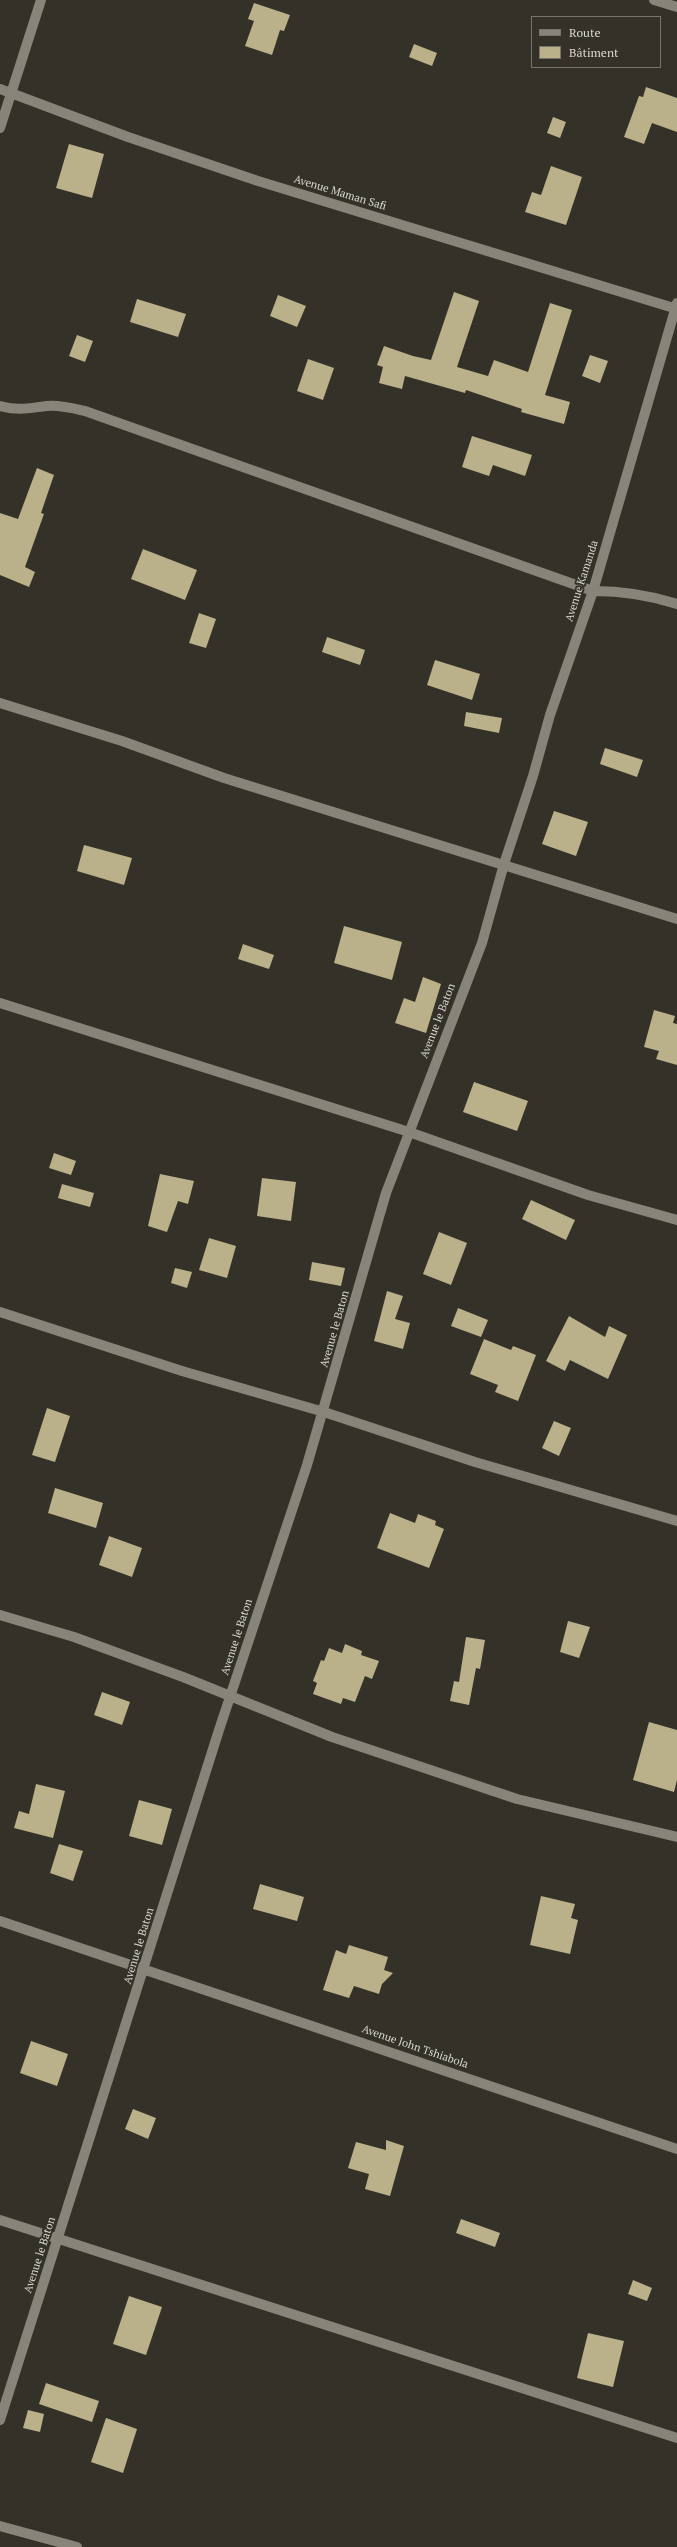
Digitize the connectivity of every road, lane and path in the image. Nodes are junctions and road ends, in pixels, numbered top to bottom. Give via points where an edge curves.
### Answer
1 (41, 0) edge
2 (654, 0) edge
3 (677, 8) edge
4 (0, 89) edge
5 (12, 94) junction
6 (0, 128) edge
7 (676, 307) edge
8 (0, 406) edge
9 (593, 591) junction
10 (677, 604) edge
11 (0, 703) edge
12 (504, 864) junction
13 (677, 918) edge
14 (0, 1003) edge
15 (409, 1132) junction
16 (677, 1220) edge
17 (0, 1312) edge
18 (324, 1412) junction
19 (677, 1521) edge
20 (0, 1615) edge
21 (230, 1698) junction
22 (677, 1837) edge
23 (0, 1921) edge
24 (144, 1968) junction
25 (677, 2149) edge
26 (0, 2220) edge
27 (58, 2239) junction
28 (0, 2420) edge
29 (677, 2438) edge
30 (0, 2526) edge
31 (77, 2547) edge

1 - 5 street
2 - 3 street
4 - 5 street, Avenue Maman Safi
5 - 6 street
5 - 7 street, Avenue Maman Safi via 258,181
7 - 9 street, Avenue Kamanda
8 - 9 street via 30,410 47,406 68,407 119,422 426,534
9 - 10 street via 620,591 652,596
9 - 12 street, Avenue Kamanda via 550,715
11 - 12 street via 122,741 224,778
12 - 13 street
12 - 15 street, Avenue le Baton via 482,943
14 - 15 street
15 - 16 street via 588,1194
15 - 18 street, Avenue le Baton via 386,1193
17 - 18 street
18 - 19 street via 475,1462
18 - 21 street, Avenue le Baton
20 - 21 street via 74,1637 182,1677
21 - 22 street via 332,1737 517,1799
21 - 24 street, Avenue le Baton
23 - 24 street, Avenue John Tshiabola
24 - 25 street, Avenue John Tshiabola
24 - 27 street, Avenue le Baton
26 - 27 street
27 - 28 street, Avenue le Baton
27 - 29 street
30 - 31 street

